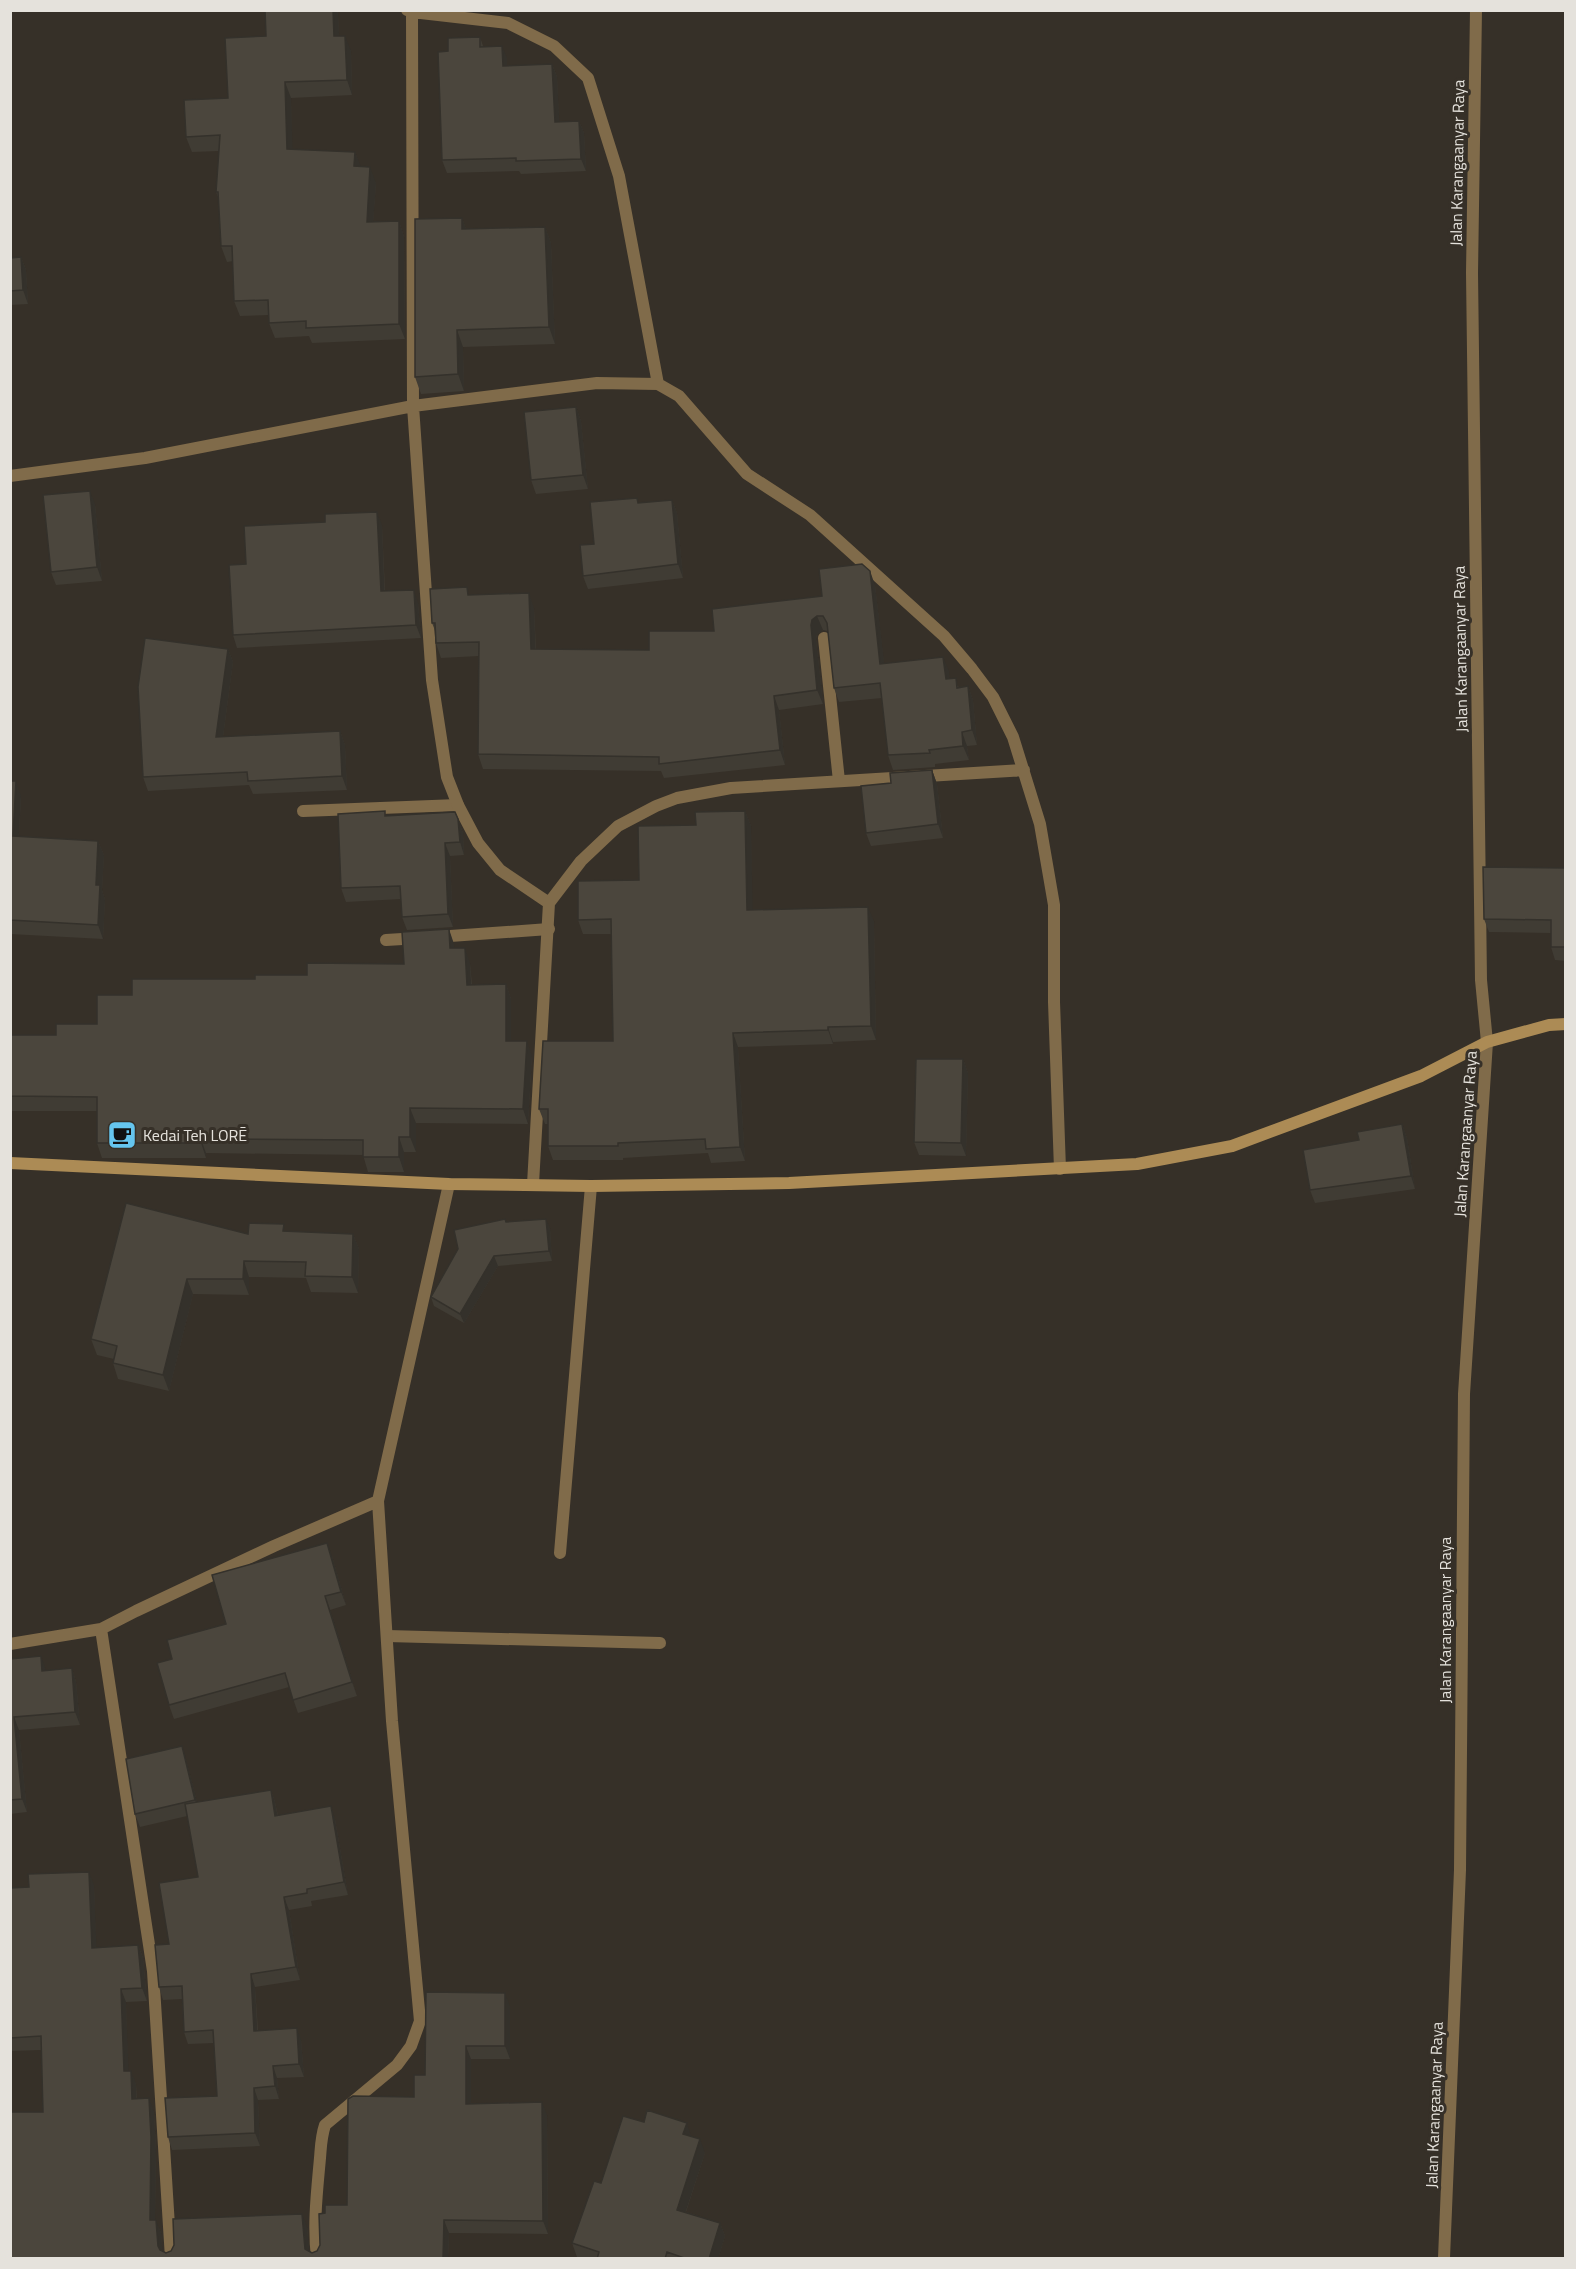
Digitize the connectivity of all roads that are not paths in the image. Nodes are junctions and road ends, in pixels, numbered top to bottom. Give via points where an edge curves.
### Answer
1 (1476, 10) edge
2 (410, 11) edge
3 (658, 384) junction
4 (413, 406) junction
5 (10, 476) edge
6 (824, 638) edge
7 (1024, 770) junction
8 (839, 782) junction
9 (458, 805) junction
10 (303, 812) dead end
11 (549, 903) junction
12 (549, 929) junction
13 (386, 940) dead end
14 (1566, 1024) edge
15 (1487, 1042) junction
16 (10, 1163) edge
17 (1060, 1169) junction
18 (449, 1184) junction
19 (533, 1184) junction
20 (591, 1186) junction
21 (378, 1502) junction
22 (560, 1553) dead end
23 (101, 1629) junction
24 (387, 1636) junction
25 (660, 1643) dead end
26 (10, 1644) edge
27 (171, 2259) edge
28 (317, 2259) edge
29 (1444, 2259) edge

1 - 15 street, Jalan Karangaanyar Raya via 1472,273 1481,980
2 - 3 street via 508,23 554,46 588,78 619,176
2 - 4 street
3 - 4 street via 597,383
3 - 7 street via 679,396 747,474 810,515 944,636 993,697
4 - 5 street via 145,458
4 - 9 street via 432,680 447,777
6 - 8 street
7 - 8 street
7 - 17 street via 1040,824 1054,905
8 - 11 street via 720,790 656,806 618,826 581,861
9 - 10 street
9 - 11 street via 478,843 500,870
11 - 12 street
12 - 13 street
12 - 19 street
14 - 15 main road
15 - 17 main road via 1422,1076 1232,1146 1137,1164
15 - 29 street, Jalan Karangaanyar Raya via 1464,1394 1460,1870
16 - 18 main road
17 - 20 main road via 789,1183
18 - 19 main road
18 - 21 street
19 - 20 main road
20 - 22 street
21 - 23 street via 274,1546
21 - 24 street
23 - 26 street
23 - 27 street via 153,1971
24 - 25 street
24 - 28 street via 420,2021 411,2046 398,2065 325,2125 320,2139 316,2189

